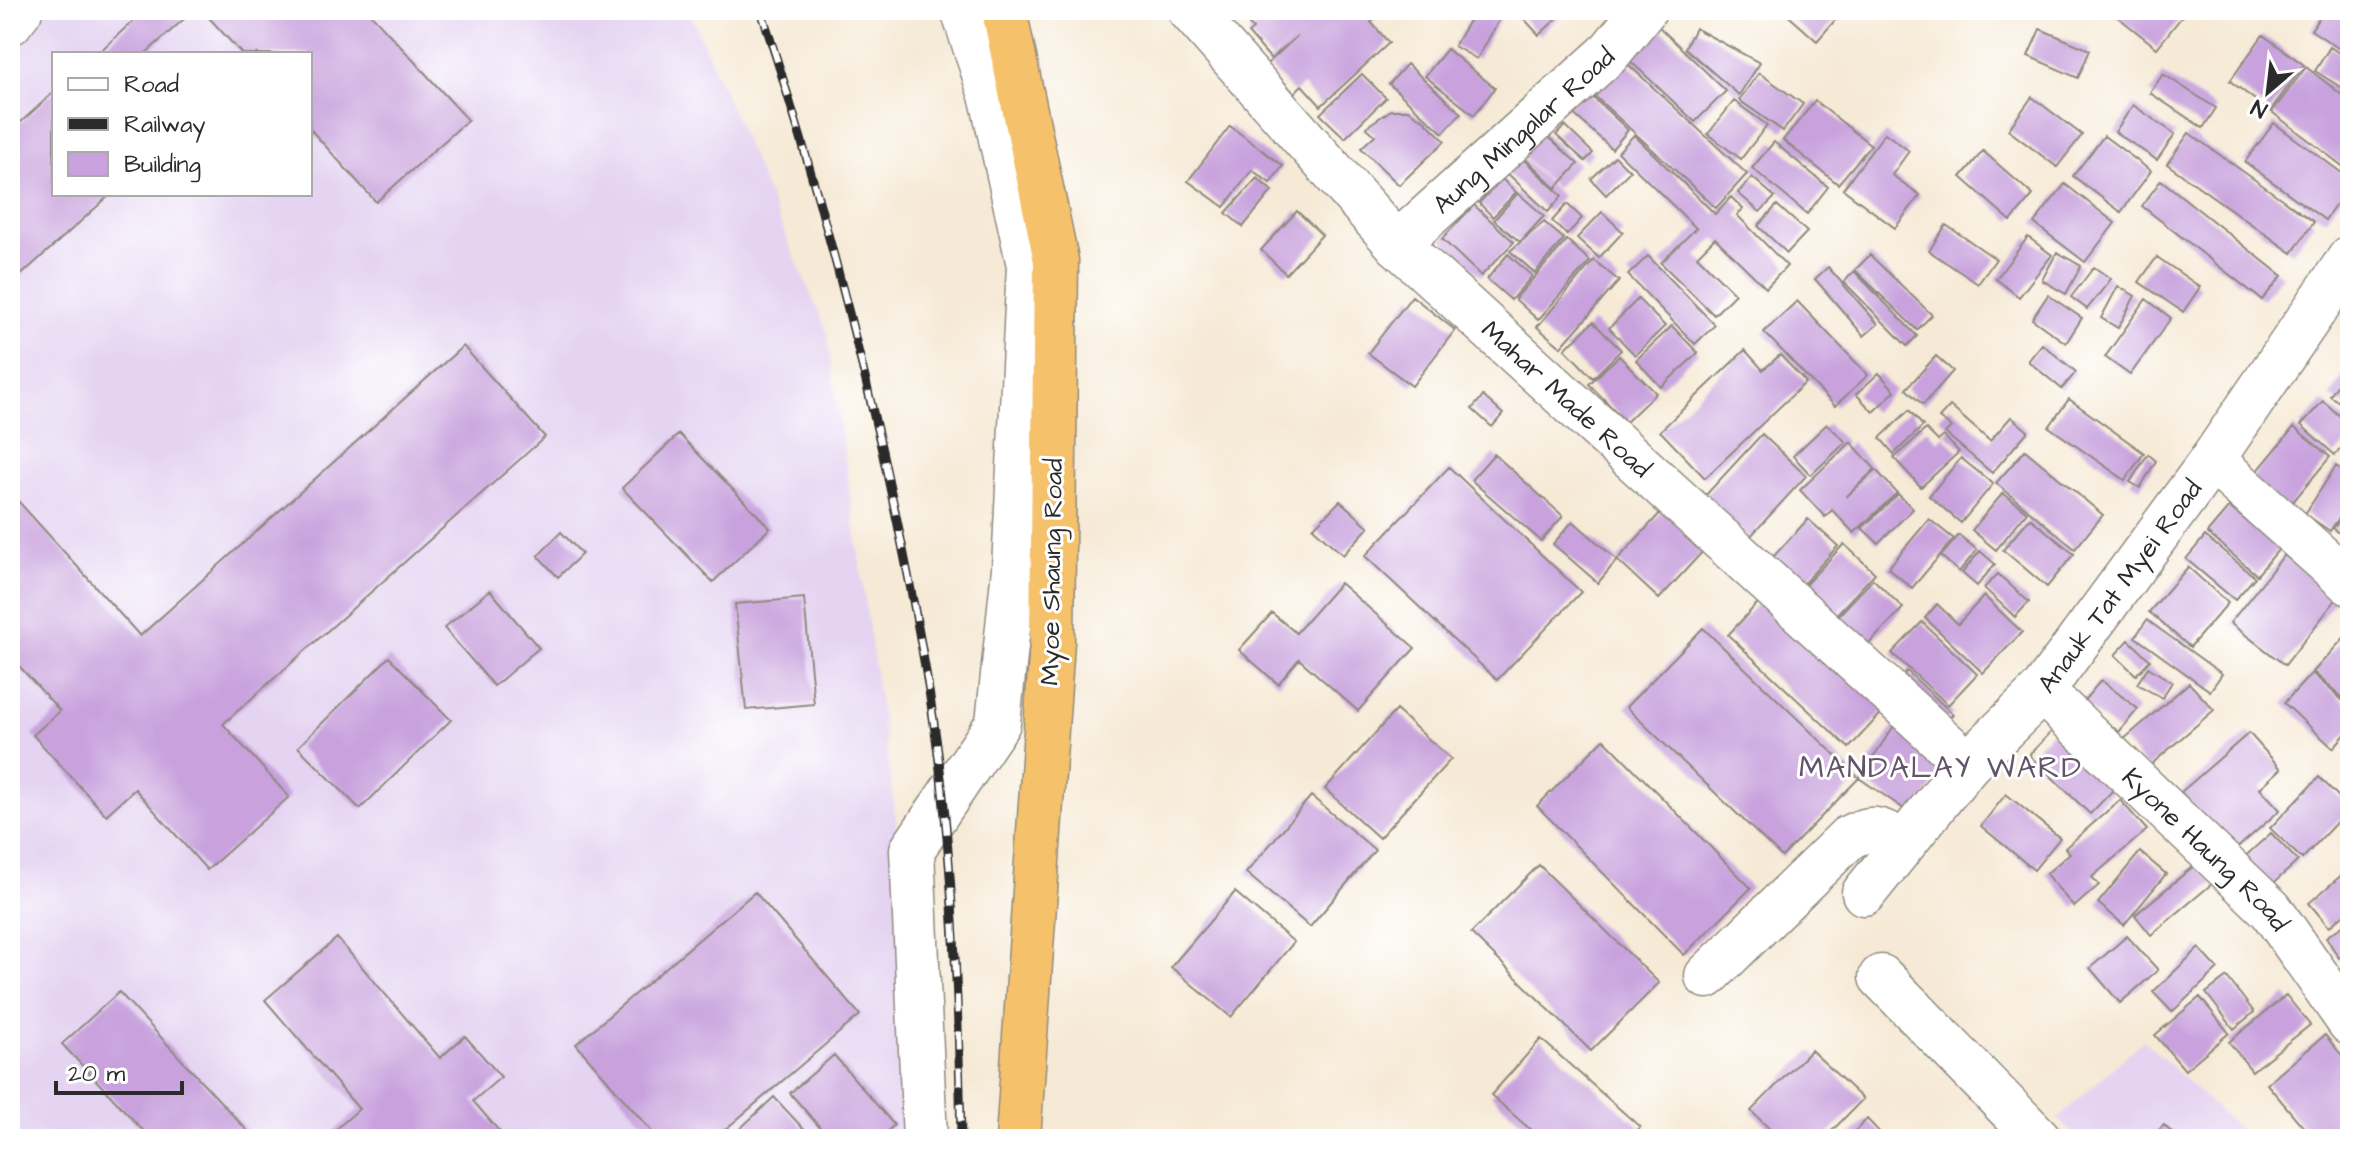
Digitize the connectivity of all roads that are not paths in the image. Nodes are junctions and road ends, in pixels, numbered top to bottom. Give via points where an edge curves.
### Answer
1 (20, 10) edge
2 (963, 10) edge
3 (1004, 10) edge
4 (1190, 10) edge
5 (1644, 10) edge
6 (10, 23) edge
7 (1397, 244) junction
8 (2350, 258) edge
9 (2212, 460) junction
10 (2350, 583) edge
11 (2042, 691) junction
12 (1968, 764) junction
13 (1903, 843) junction
14 (1864, 893) dead end
15 (1707, 976) dead end
16 (1881, 977) dead end
17 (2350, 1023) edge
18 (925, 1139) edge
19 (1018, 1139) edge
20 (2039, 1139) edge

1 - 6 street
2 - 18 street via 992,98 1029,265 1014,569 998,723 912,850
3 - 19 highway, Myoe Shaung Road via 1056,260 1052,642
4 - 7 street, Mahar Made Road
5 - 7 street, Aung Mingalar Road via 1608,54
7 - 12 street, Mahar Made Road
8 - 9 street, Anauk Tat Myei Road
9 - 10 street
9 - 11 street, Anauk Tat Myei Road
11 - 12 street, Anauk Tat Myei Road
11 - 17 street, Kyone Haung Road via 2271,910
12 - 13 street, Anauk Tat Myei Road
13 - 14 street, Anauk Tat Myei Road
13 - 15 street via 1882,831 1865,829 1848,838
16 - 20 street

